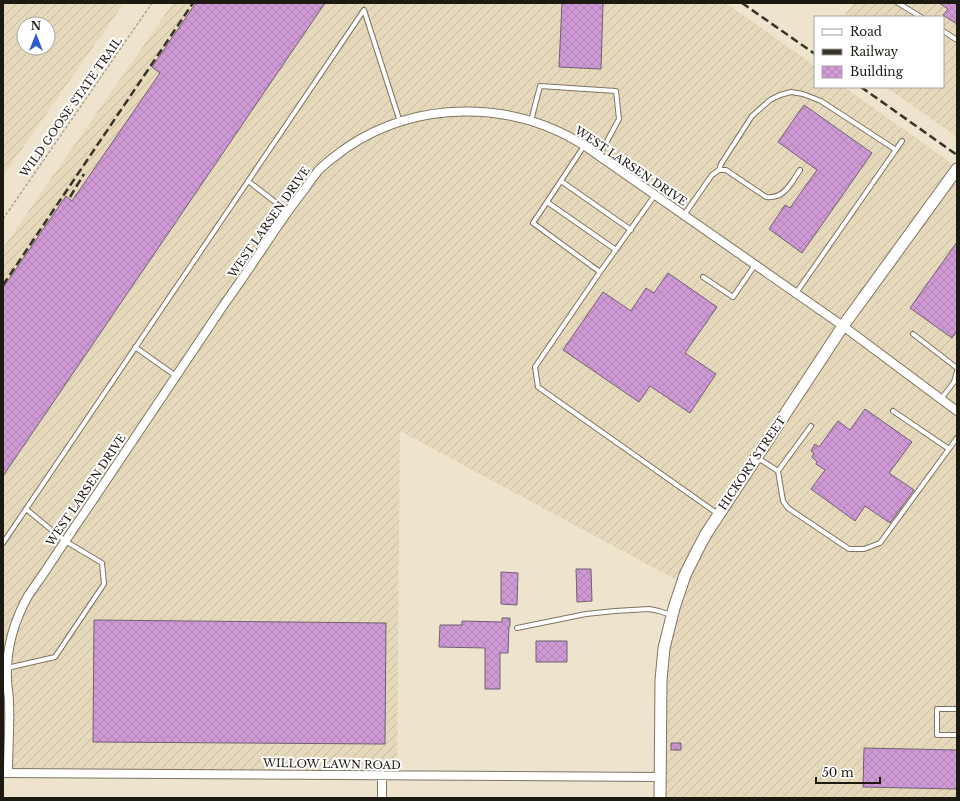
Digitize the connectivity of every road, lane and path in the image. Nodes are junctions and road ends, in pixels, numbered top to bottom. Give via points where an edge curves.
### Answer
1 (152, 3) edge
2 (898, 3) edge
3 (919, 16) edge
4 (944, 32) edge
5 (957, 40) edge
6 (531, 121) junction
7 (400, 122) junction
8 (902, 141) dead end
9 (584, 146) junction
10 (896, 150) junction
11 (599, 156) junction
12 (957, 169) edge
13 (719, 170) junction
14 (800, 170) dead end
15 (248, 181) junction
16 (561, 181) junction
17 (655, 195) junction
18 (546, 202) junction
19 (288, 212) junction
20 (684, 215) junction
21 (3, 219) edge
22 (631, 230) junction
23 (616, 250) junction
24 (755, 265) junction
25 (600, 272) junction
26 (703, 277) dead end
27 (795, 293) junction
28 (843, 326) junction
29 (913, 334) dead end
30 (136, 347) junction
31 (957, 368) edge
32 (957, 371) edge
33 (176, 376) junction
34 (956, 382) edge
35 (941, 399) junction
36 (893, 410) dead end
37 (957, 411) edge
38 (812, 426) dead end
39 (957, 438) edge
40 (949, 450) junction
41 (756, 457) junction
42 (778, 471) junction
43 (26, 509) junction
44 (718, 515) junction
45 (65, 542) junction
46 (3, 543) edge
47 (672, 615) junction
48 (517, 628) dead end
49 (7, 668) junction
50 (6, 702) edge
51 (957, 709) edge
52 (957, 735) edge
53 (5, 773) edge
54 (382, 775) junction
55 (660, 777) junction
56 (382, 798) edge
57 (660, 798) edge

1 - 21 path, WILD GOOSE STATE TRAIL
2 - 3 lane
4 - 5 lane
6 - 7 street, WEST LARSEN DRIVE via 496,113 467,111 437,113
6 - 9 street, WEST LARSEN DRIVE via 561,132
6 - 11 lane via 540,86 616,91 619,119
7 - 15 lane via 364,10
7 - 19 street, WEST LARSEN DRIVE via 370,134 332,159 317,172
8 - 10 lane
9 - 11 street, WEST LARSEN DRIVE
9 - 16 lane
10 - 13 lane via 821,101 791,92 770,100 752,116
10 - 27 lane
11 - 17 street, WEST LARSEN DRIVE
12 - 28 street, HICKORY STREET
13 - 14 lane via 726,170 766,197 773,198 785,192
13 - 20 lane
15 - 19 lane
15 - 30 lane
16 - 18 lane
16 - 22 lane
17 - 20 street, WEST LARSEN DRIVE
17 - 22 lane
18 - 23 lane
18 - 25 lane via 533,223
19 - 33 street, WEST LARSEN DRIVE
20 - 24 street, WEST LARSEN DRIVE
22 - 23 lane
23 - 25 lane
24 - 26 lane via 733,297
24 - 27 street, WEST LARSEN DRIVE
25 - 44 lane via 535,367 538,387
27 - 28 street, WEST LARSEN DRIVE
28 - 35 street, WEST LARSEN DRIVE
28 - 41 street, HICKORY STREET
29 - 31 lane
30 - 33 lane
30 - 43 lane
32 - 34 lane
33 - 45 street, WEST LARSEN DRIVE
34 - 35 lane
35 - 37 street, WEST LARSEN DRIVE
36 - 40 lane
38 - 42 lane
39 - 40 lane
40 - 42 lane via 880,543 864,549 850,549 788,508 783,501
41 - 42 lane
41 - 44 street, HICKORY STREET
43 - 45 lane
43 - 46 lane
44 - 47 street, HICKORY STREET via 690,565
45 - 49 street, WEST LARSEN DRIVE via 19,613 11,638
45 - 49 lane via 102,563 104,584 55,657
47 - 48 lane via 649,609 586,614
47 - 55 street, HICKORY STREET via 662,661
49 - 50 street, WEST LARSEN DRIVE
50 - 53 street, WEST LARSEN DRIVE
51 - 52 lane via 936,709 937,735
53 - 54 street, WILLOW LAWN ROAD
54 - 55 street, WILLOW LAWN ROAD
54 - 56 street
55 - 57 street, HICKORY STREET

